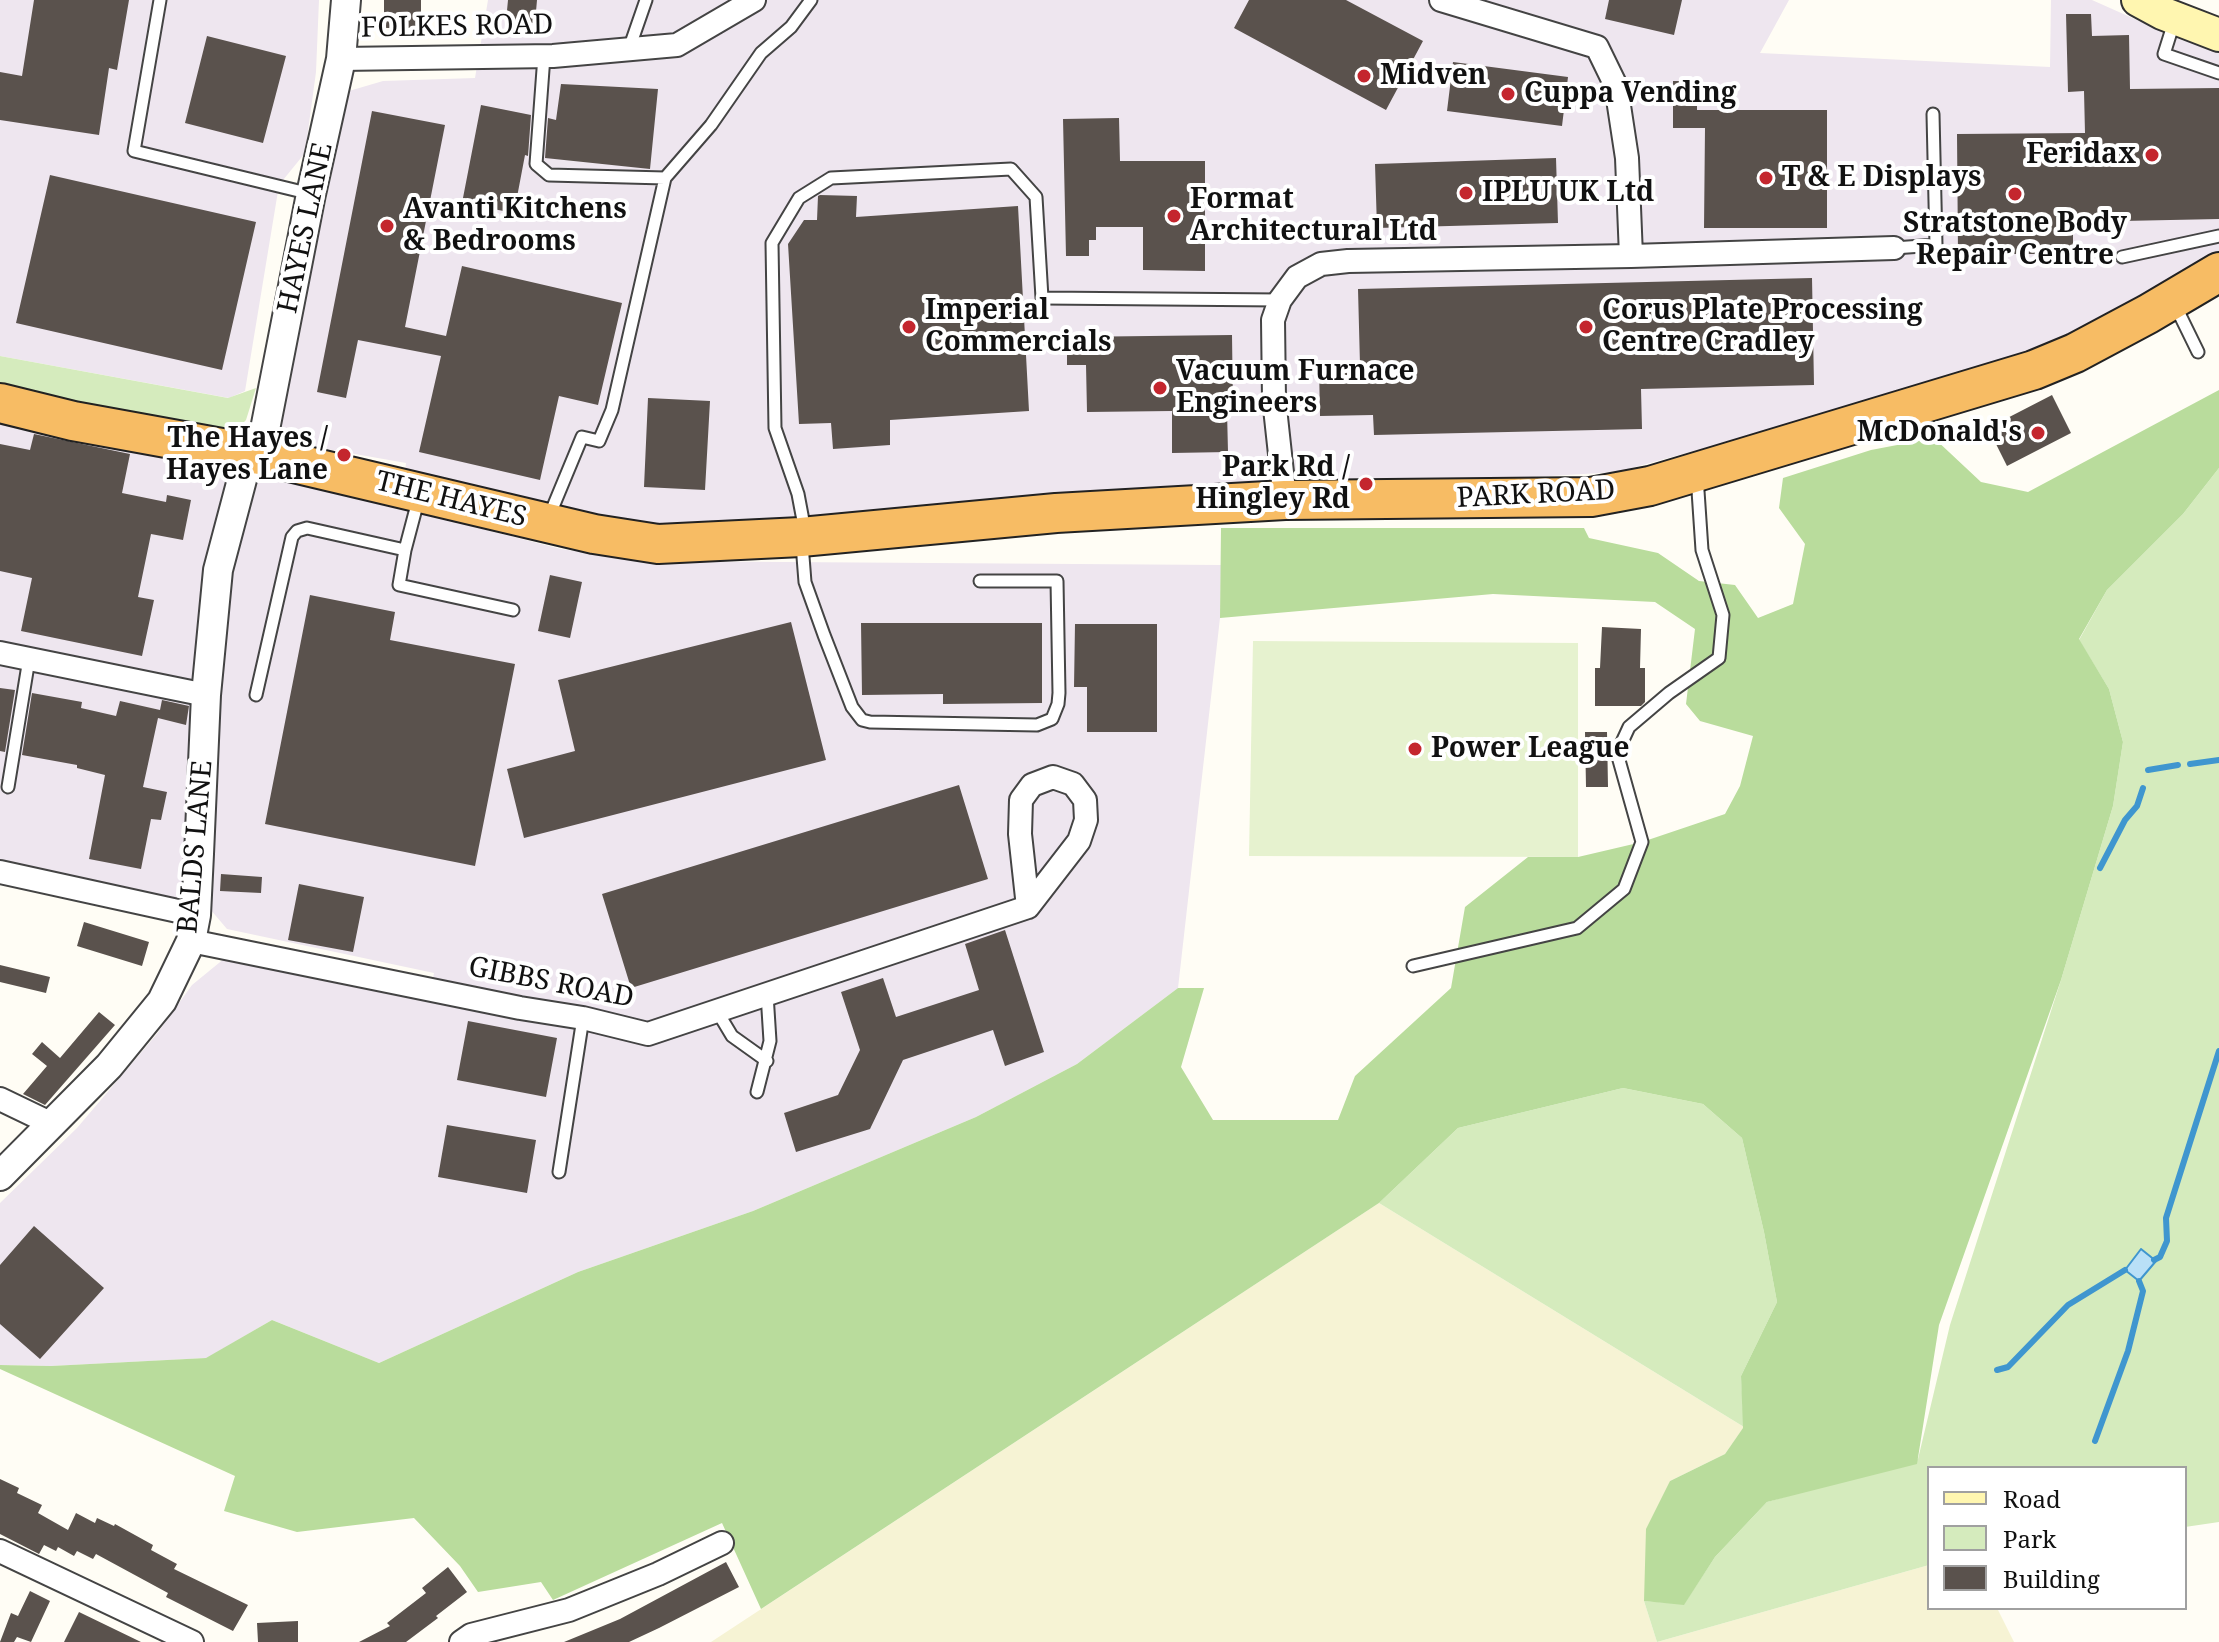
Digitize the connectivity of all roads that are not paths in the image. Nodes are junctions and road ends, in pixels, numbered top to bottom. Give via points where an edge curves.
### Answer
1 (160, 0) edge
2 (346, 0) edge
3 (646, 0) edge
4 (754, 0) edge
5 (811, 0) edge
6 (1441, 0) edge
7 (2138, 0) edge
8 (2176, 19) junction
9 (2219, 35) edge
10 (629, 49) junction
11 (544, 56) junction
12 (341, 59) junction
13 (2219, 73) edge
14 (1933, 114) dead end
15 (665, 178) junction
16 (311, 194) junction
17 (2219, 236) edge
18 (1894, 248) joint
19 (1631, 256) junction
20 (2122, 257) dead end
21 (2219, 272) edge
22 (1280, 300) junction
23 (2173, 301) junction
24 (2198, 352) dead end
25 (0, 403) edge
26 (255, 454) junction
27 (1697, 472) junction
28 (421, 492) junction
29 (1285, 500) junction
30 (546, 523) junction
31 (908, 527) joint
32 (804, 536) junction
33 (405, 550) junction
34 (980, 581) dead end
35 (513, 610) dead end
36 (0, 653) edge
37 (29, 659) junction
38 (206, 695) junction
39 (256, 695) dead end
40 (8, 787) dead end
41 (0, 872) edge
42 (1028, 907) junction
43 (193, 928) junction
44 (1413, 966) dead end
45 (767, 994) junction
46 (717, 1011) junction
47 (583, 1018) junction
48 (767, 1061) junction
49 (757, 1092) dead end
50 (0, 1099) edge
51 (52, 1124) junction
52 (559, 1172) dead end
53 (0, 1176) edge
54 (722, 1543) dead end
55 (0, 1551) edge
56 (192, 1642) edge
57 (461, 1642) edge

1 - 16 lane via 134,151
2 - 12 street, HAYES LANE
3 - 10 lane
4 - 10 street, FOLKES ROAD via 677,45
5 - 15 lane via 761,53 711,125
6 - 19 street via 1597,47 1616,86 1627,158
7 - 8 main road
8 - 9 main road
8 - 13 lane via 2164,54
10 - 11 street, FOLKES ROAD
11 - 12 street, FOLKES ROAD
11 - 15 lane via 536,164 549,175
12 - 16 street, HAYES LANE
14 - 18 lane via 1936,245
15 - 30 lane via 612,410 599,441 582,437
16 - 26 street, HAYES LANE
17 - 20 lane
18 - 19 street
19 - 22 street via 1321,264 1297,277
21 - 23 highway, PARK ROAD
22 - 29 street via 1273,320 1274,399
22 - 32 lane via 1042,298 1036,197 1011,169 831,178 799,198 772,243 775,428 798,494
23 - 24 lane
23 - 27 highway, PARK ROAD via 2034,370
25 - 26 highway, THE HAYES
26 - 28 highway, THE HAYES
26 - 38 street, BALDS LANE via 218,570
27 - 29 highway, PARK ROAD via 1591,497
27 - 44 lane via 1702,550 1723,615 1719,658 1629,727 1617,753 1642,842 1624,889 1577,928
28 - 30 highway, THE HAYES
28 - 33 lane
29 - 31 highway, PARK ROAD
30 - 32 highway, THE HAYES via 658,544
31 - 32 highway, THE HAYES
32 - 34 lane via 805,582 852,707 862,720 1037,725 1052,719 1059,693 1057,581
33 - 35 lane via 399,585
33 - 39 lane via 307,528 297,531
36 - 37 street
37 - 38 street
37 - 40 lane
38 - 43 street, BALDS LANE
41 - 43 street, GIBBS ROAD
42 - 42 street via 1079,841 1086,820 1085,800 1073,784 1053,777 1032,785 1021,800
42 - 45 street, GIBBS ROAD
43 - 47 street, GIBBS ROAD via 520,1008
43 - 51 street, BALDS LANE via 162,1001
45 - 46 street, GIBBS ROAD
45 - 48 lane
46 - 47 street, GIBBS ROAD via 648,1034
46 - 48 lane via 732,1036
47 - 52 lane
48 - 49 lane
50 - 51 street
51 - 53 street, BALDS LANE
54 - 57 street via 569,1610
55 - 56 street

